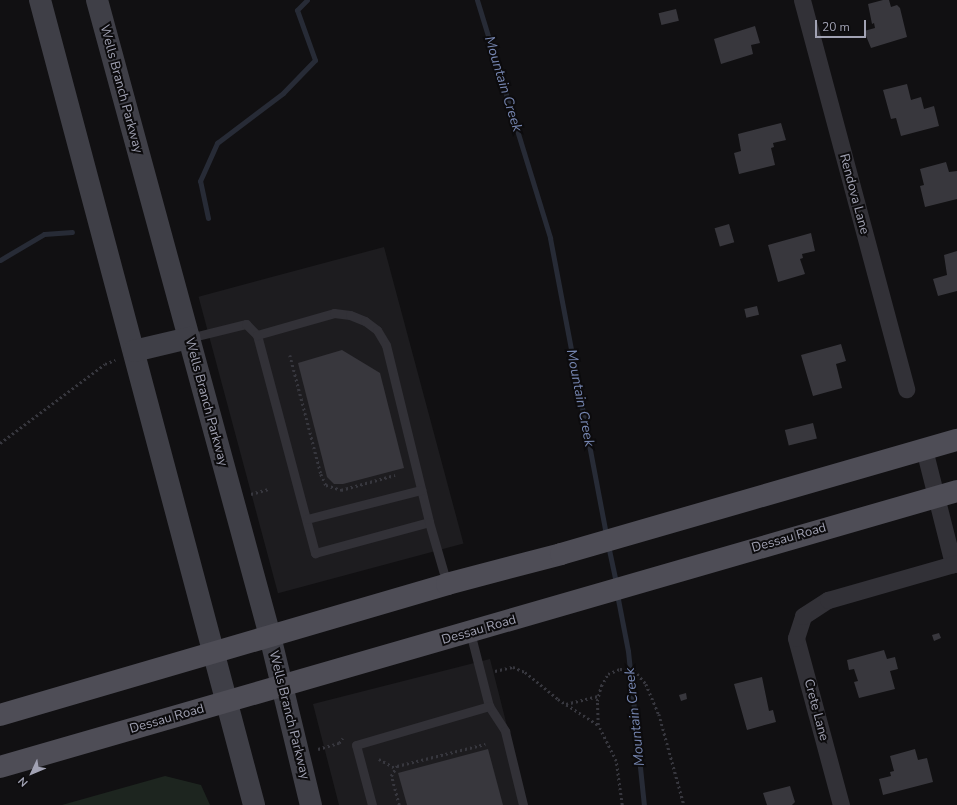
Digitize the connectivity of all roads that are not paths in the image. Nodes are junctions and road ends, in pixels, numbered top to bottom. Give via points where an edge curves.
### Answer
1 (40, 0) edge
2 (97, 0) edge
3 (802, 0) edge
4 (257, 335) junction
5 (188, 338) junction
6 (134, 351) junction
7 (906, 388) dead end
8 (957, 440) edge
9 (924, 449) junction
10 (421, 490) junction
11 (957, 491) edge
12 (936, 497) junction
13 (307, 519) junction
14 (429, 522) junction
15 (955, 563) edge
16 (447, 584) junction
17 (470, 632) junction
18 (270, 636) junction
19 (215, 653) junction
20 (280, 686) junction
21 (227, 701) junction
22 (489, 706) junction
23 (0, 715) edge
24 (0, 768) edge
25 (254, 805) edge
26 (311, 805) edge
27 (372, 805) edge
28 (523, 805) edge
29 (841, 805) edge

1 - 6 street
2 - 5 street, Wells Branch Parkway
3 - 7 street, Rendova Lane
4 - 5 lane via 246,324
4 - 10 lane via 334,313 350,315 365,321 376,330 386,346
4 - 13 lane
5 - 6 street
5 - 18 street, Wells Branch Parkway
6 - 19 street
8 - 9 main road
9 - 12 street
9 - 16 main road via 561,554
10 - 13 lane
10 - 14 lane
11 - 12 main road, Dessau Road
12 - 15 street
12 - 17 main road, Dessau Road
13 - 14 lane via 315,553
14 - 16 lane
15 - 29 street, Crete Lane via 828,600 803,616 796,638
16 - 18 main road
17 - 20 main road, Dessau Road
17 - 22 lane
18 - 19 main road
18 - 20 street, Wells Branch Parkway
19 - 21 street
19 - 23 main road
20 - 21 main road, Dessau Road
20 - 26 street, Wells Branch Parkway
21 - 24 main road, Dessau Road
21 - 25 street
22 - 27 lane via 356,745
22 - 28 lane via 505,731

